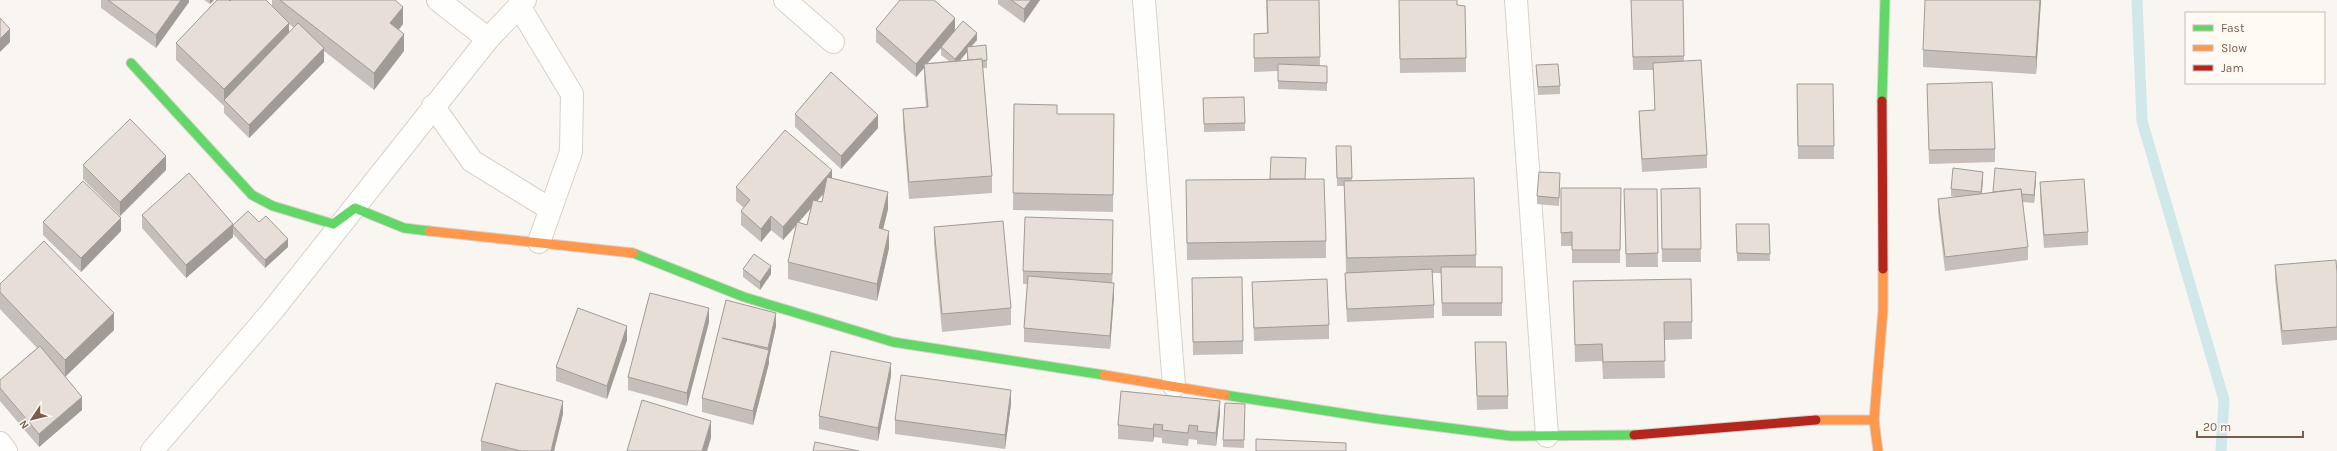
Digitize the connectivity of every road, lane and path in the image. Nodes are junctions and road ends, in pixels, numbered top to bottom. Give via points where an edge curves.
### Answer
1 (438, 0) edge
2 (784, 0) edge
3 (1144, 0) edge
4 (1516, 0) edge
5 (1885, 0) edge
6 (522, 3) edge
7 (488, 39) junction
8 (833, 42) dead end
9 (131, 63) dead end
10 (433, 106) junction
11 (355, 208) junction
12 (550, 209) junction
13 (539, 242) junction
14 (1174, 386) junction
15 (1874, 420) junction
16 (1547, 436) junction
17 (0, 443) edge
18 (6, 451) edge
19 (152, 451) edge
20 (1878, 451) edge

1 - 7 street
2 - 8 street
3 - 14 street
4 - 16 street
5 - 15 street via 1881,124 1883,310
6 - 7 street
6 - 12 street via 572,94 570,152
7 - 10 street
9 - 11 street via 252,195 273,206 333,224
10 - 11 street
10 - 12 street via 472,161
11 - 13 street via 404,228
11 - 19 street via 273,310
12 - 13 street
13 - 14 street via 630,252 744,297 893,342
14 - 16 street via 1379,419 1512,436
15 - 16 street via 1822,419 1626,436
15 - 20 street
17 - 18 street

